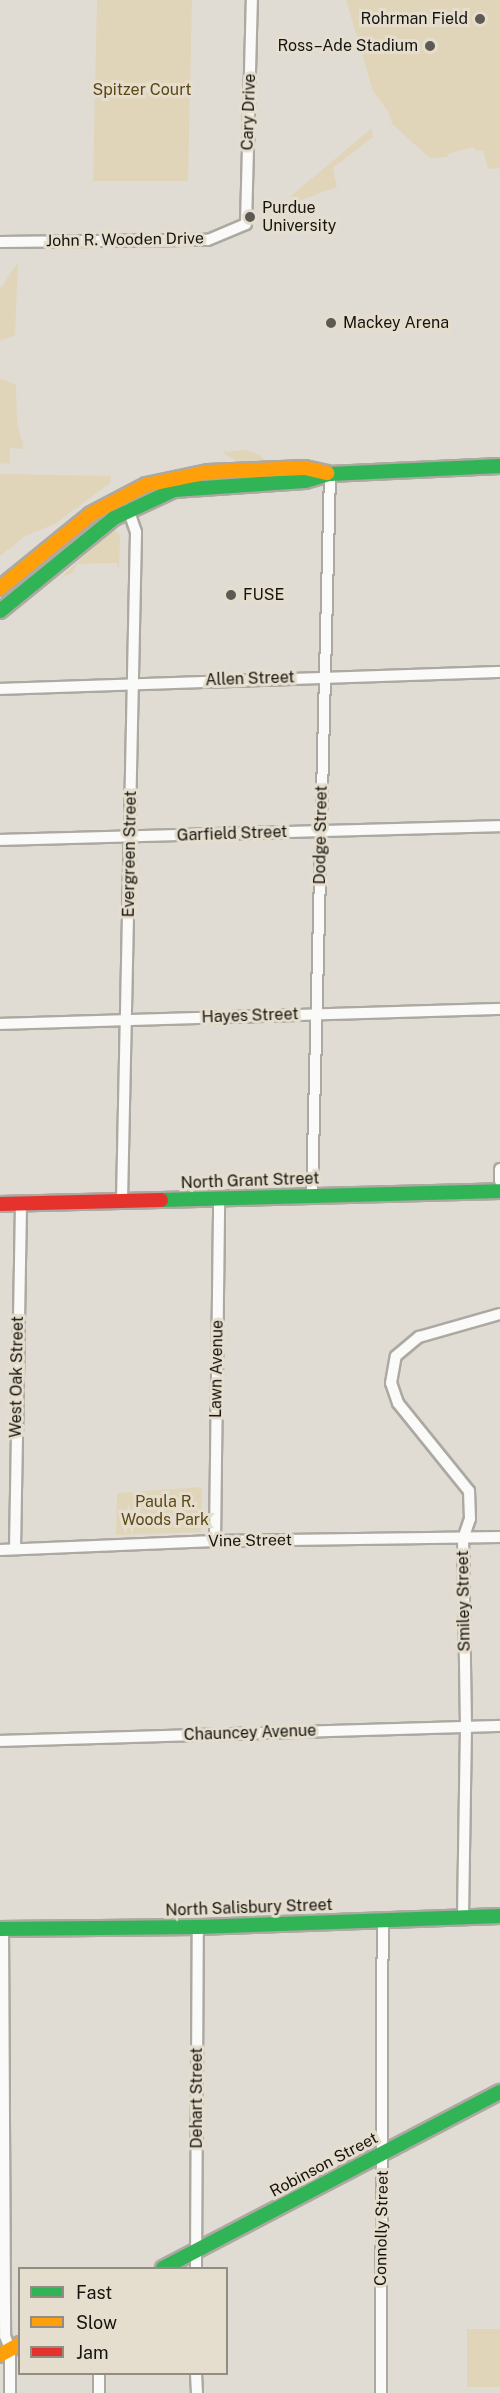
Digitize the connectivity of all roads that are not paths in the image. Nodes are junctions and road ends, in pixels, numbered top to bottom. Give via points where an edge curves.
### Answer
1 (252, 0) edge
2 (246, 224) joint
3 (0, 242) edge
4 (500, 466) edge
5 (330, 474) junction
6 (128, 509) junction
7 (25, 566) junction
8 (0, 574) edge
9 (0, 588) edge
10 (0, 611) edge
11 (500, 672) edge
12 (325, 677) junction
13 (133, 684) junction
14 (0, 689) edge
15 (500, 826) edge
16 (322, 831) junction
17 (130, 837) junction
18 (0, 840) edge
19 (500, 1009) edge
20 (316, 1014) junction
21 (127, 1020) junction
22 (0, 1024) edge
23 (500, 1169) edge
24 (500, 1181) edge
25 (500, 1191) edge
26 (312, 1195) junction
27 (219, 1198) junction
28 (122, 1201) junction
29 (0, 1204) edge
30 (21, 1204) junction
31 (500, 1314) edge
32 (500, 1538) edge
33 (463, 1539) junction
34 (215, 1541) junction
35 (15, 1549) junction
36 (0, 1550) edge
37 (500, 1726) edge
38 (466, 1727) junction
39 (0, 1741) edge
40 (500, 1916) edge
41 (463, 1917) junction
42 (383, 1919) junction
43 (198, 1927) junction
44 (2, 1929) edge
45 (500, 2092) edge
46 (383, 2153) junction
47 (196, 2251) junction
48 (165, 2267) edge
49 (196, 2267) edge
50 (10, 2350) edge
51 (99, 2375) edge
52 (196, 2375) edge
53 (10, 2393) edge
54 (99, 2393) edge
55 (196, 2393) edge
56 (381, 2393) edge

1 - 2 street, Cary Drive
2 - 3 street, John R. Wooden Drive via 221,238 200,241
4 - 5 street
5 - 6 street via 305,482 174,490
5 - 7 street via 305,468 208,472 146,485 91,514
5 - 12 street, Dodge Street
6 - 10 street
6 - 13 street, Evergreen Street via 136,532
7 - 8 street
7 - 9 street
11 - 12 street, Allen Street
12 - 13 street, Allen Street
12 - 16 street, Dodge Street
13 - 14 street, Allen Street
13 - 17 street, Evergreen Street
15 - 16 street, Garfield Street
16 - 17 street, Garfield Street
16 - 20 street, Dodge Street
17 - 18 street, Garfield Street
17 - 21 street, Evergreen Street
19 - 20 street, Hayes Street
20 - 21 street, Hayes Street
20 - 26 street, Dodge Street
21 - 22 street, Hayes Street
21 - 28 street, Evergreen Street
23 - 24 street
25 - 26 street, North Grant Street
26 - 27 street, North Grant Street
27 - 28 street, North Grant Street
27 - 34 street, Lawn Avenue
28 - 30 street, North Grant Street
29 - 30 street, North Grant Street
30 - 35 street, West Oak Street
31 - 33 street, Smiley Street via 419,1337 396,1356 392,1366 391,1383 398,1403 469,1491 470,1519
32 - 33 street, Vine Street
33 - 34 street, Vine Street
33 - 38 street, Smiley Street
34 - 35 street, Vine Street
35 - 36 street, Vine Street
37 - 38 street, Chauncey Avenue
38 - 39 street, Chauncey Avenue
38 - 41 street, Smiley Street
40 - 41 street, North Salisbury Street
41 - 42 street, North Salisbury Street
42 - 43 street, North Salisbury Street
42 - 46 street, Connolly Street
43 - 44 street, North Salisbury Street
43 - 47 street, Dehart Street
44 - 50 street via 5,2336
45 - 46 street, Robinson Street
46 - 47 street, Robinson Street
46 - 56 street, Connolly Street
47 - 48 street, Robinson Street
47 - 49 street, Dehart Street
50 - 53 street
51 - 54 street
52 - 55 street

